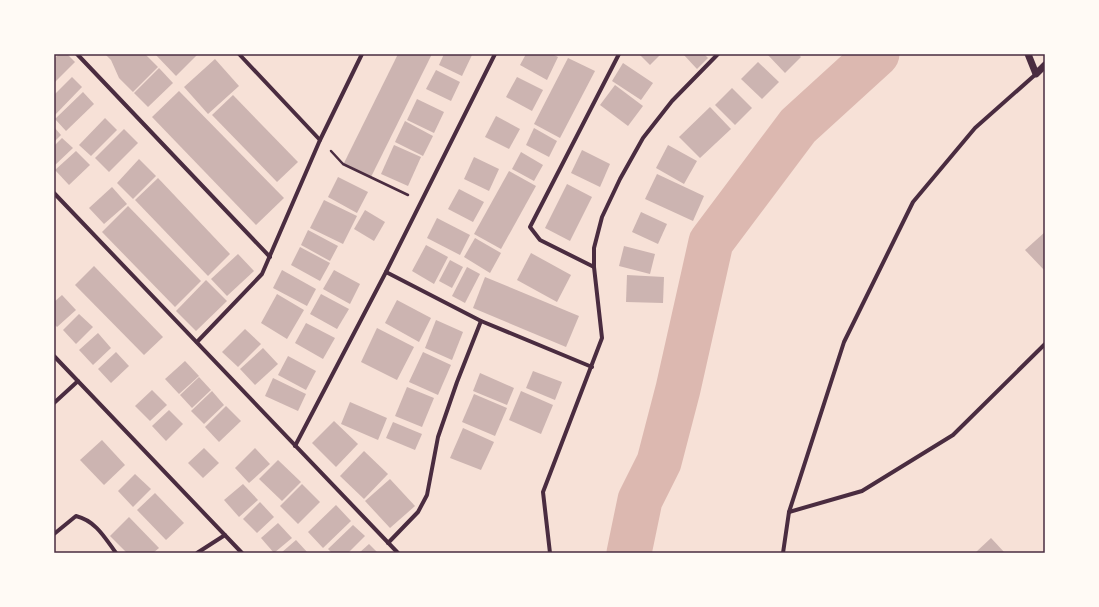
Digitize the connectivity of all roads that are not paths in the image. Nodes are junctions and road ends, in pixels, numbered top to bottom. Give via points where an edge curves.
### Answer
1 (77, 54) edge
2 (239, 54) edge
3 (362, 54) edge
4 (495, 54) edge
5 (619, 54) edge
6 (718, 54) edge
7 (1028, 54) edge
8 (1045, 66) edge
9 (1036, 74) junction
10 (320, 140) junction
11 (54, 193) edge
12 (270, 257) junction
13 (594, 267) junction
14 (386, 272) junction
15 (481, 321) junction
16 (196, 342) junction
17 (1045, 344) edge
18 (54, 356) edge
19 (592, 367) junction
20 (78, 381) junction
21 (54, 403) edge
22 (295, 446) junction
23 (789, 512) junction
24 (54, 534) edge
25 (225, 535) junction
26 (388, 543) junction
27 (116, 553) edge
28 (197, 553) edge
29 (242, 553) edge
30 (398, 553) edge
31 (550, 553) edge
32 (784, 553) edge

1 - 12 street
2 - 10 street
3 - 10 street
4 - 14 street
5 - 13 street via 530,227 540,240
6 - 13 street via 672,101 643,138 602,217 594,248
7 - 9 street
8 - 9 street
9 - 23 street via 975,128 913,202 844,342
10 - 12 street
11 - 16 street
12 - 16 street via 262,274
13 - 19 street via 602,338
14 - 15 street
14 - 22 street
15 - 19 street
15 - 26 street via 438,437 427,495 418,512
16 - 22 street
17 - 23 street via 953,435 862,491
18 - 20 street
19 - 31 street via 543,492
20 - 21 street
20 - 25 street
22 - 26 street
23 - 32 street
24 - 27 street via 76,516 84,518 94,523
25 - 28 street
25 - 29 street
26 - 30 street

